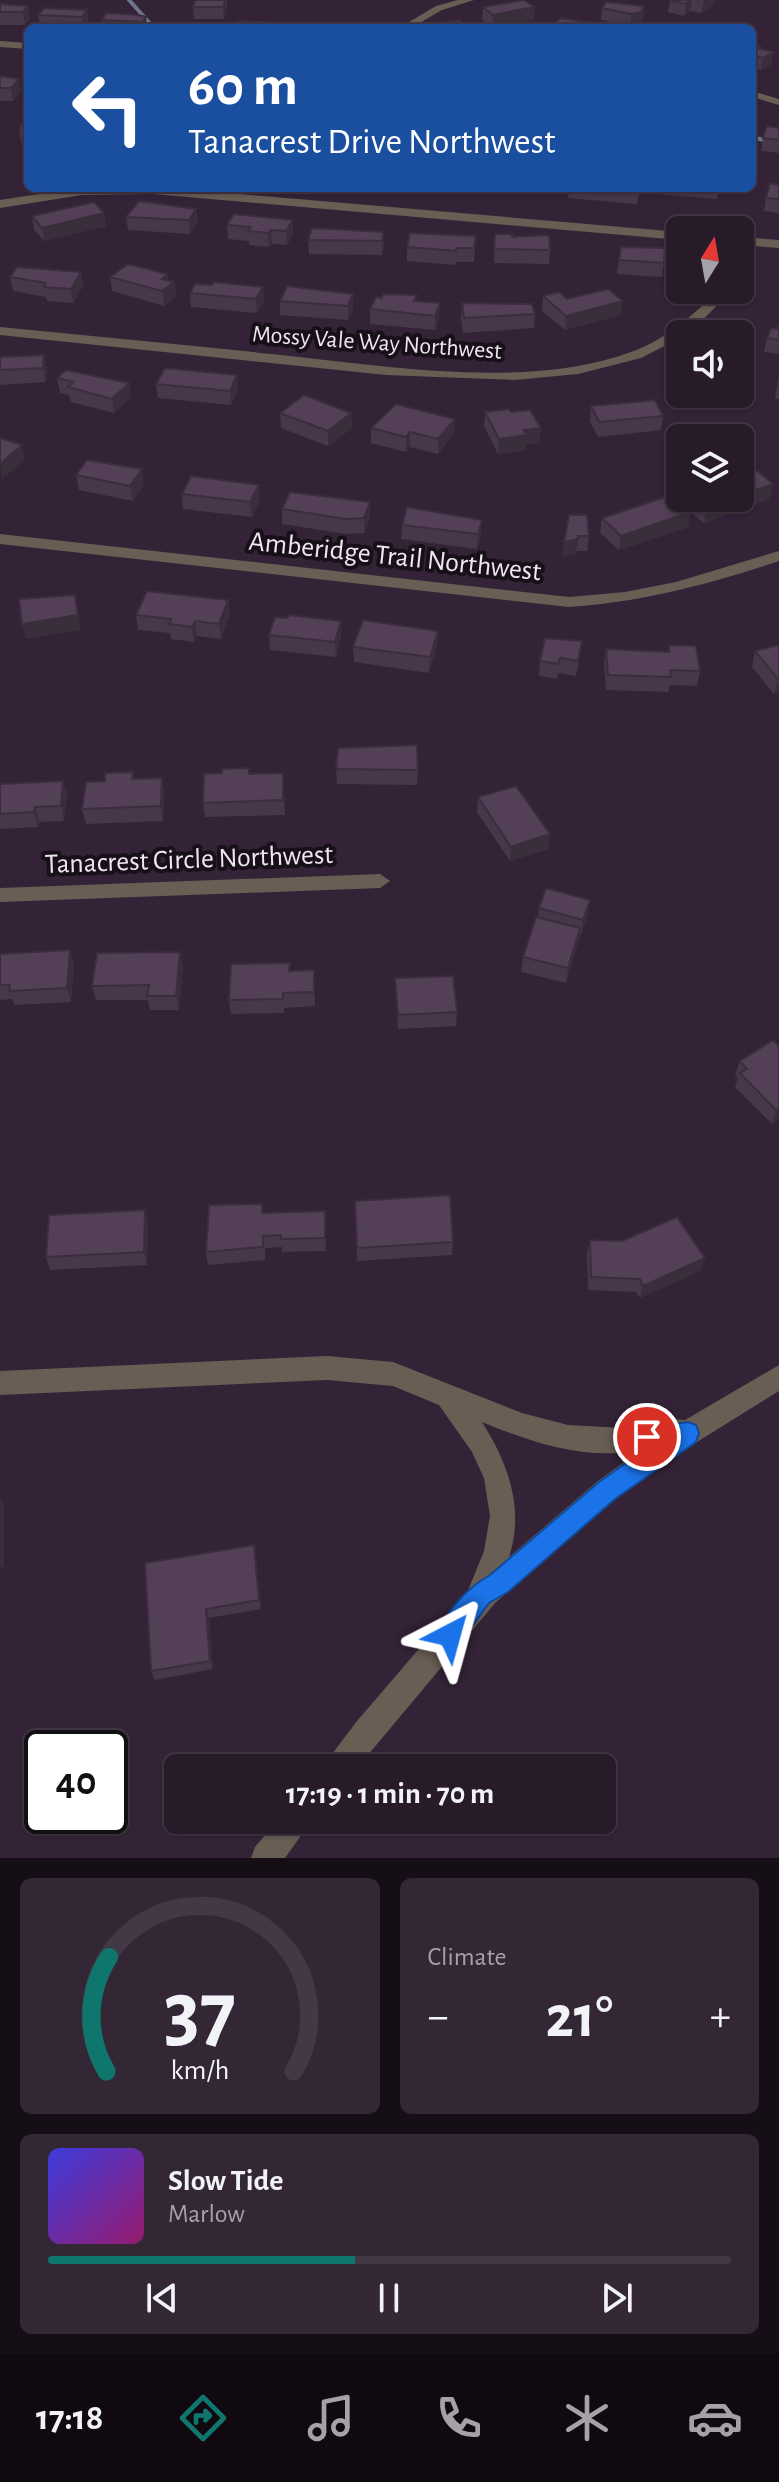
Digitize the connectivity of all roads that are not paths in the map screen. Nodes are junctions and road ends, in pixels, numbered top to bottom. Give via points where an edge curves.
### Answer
1 (469, 0) edge
2 (411, 24) edge
3 (0, 44) edge
4 (24, 46) edge
5 (756, 95) edge
6 (779, 102) edge
7 (76, 192) edge
8 (176, 192) edge
9 (0, 204) edge
10 (666, 235) edge
11 (754, 242) edge
12 (779, 244) edge
13 (713, 304) edge
14 (0, 331) edge
15 (0, 539) edge
16 (779, 556) edge
17 (380, 881) dead end
18 (0, 895) edge
19 (779, 1377) edge
20 (0, 1383) edge
21 (447, 1395) junction
22 (688, 1433) junction
23 (480, 1594) junction
24 (350, 1754) edge
25 (286, 1834) edge
26 (266, 1858) edge

1 - 2 street via 439,8
3 - 4 street
5 - 6 street
7 - 9 street
8 - 10 street
11 - 12 street
13 - 14 street, Mossy Vale Way Northwest via 693,325 661,343 601,365 542,374 445,375
15 - 16 street, Amberidge Trail Northwest via 569,602 669,592
17 - 18 street, Tanacrest Circle Northwest
19 - 22 street
20 - 21 street via 327,1368 393,1374
21 - 22 street via 522,1426 568,1438 623,1441
21 - 23 street via 487,1448 500,1486 501,1535
22 - 23 street via 607,1490
23 - 24 street via 469,1614
25 - 26 street

